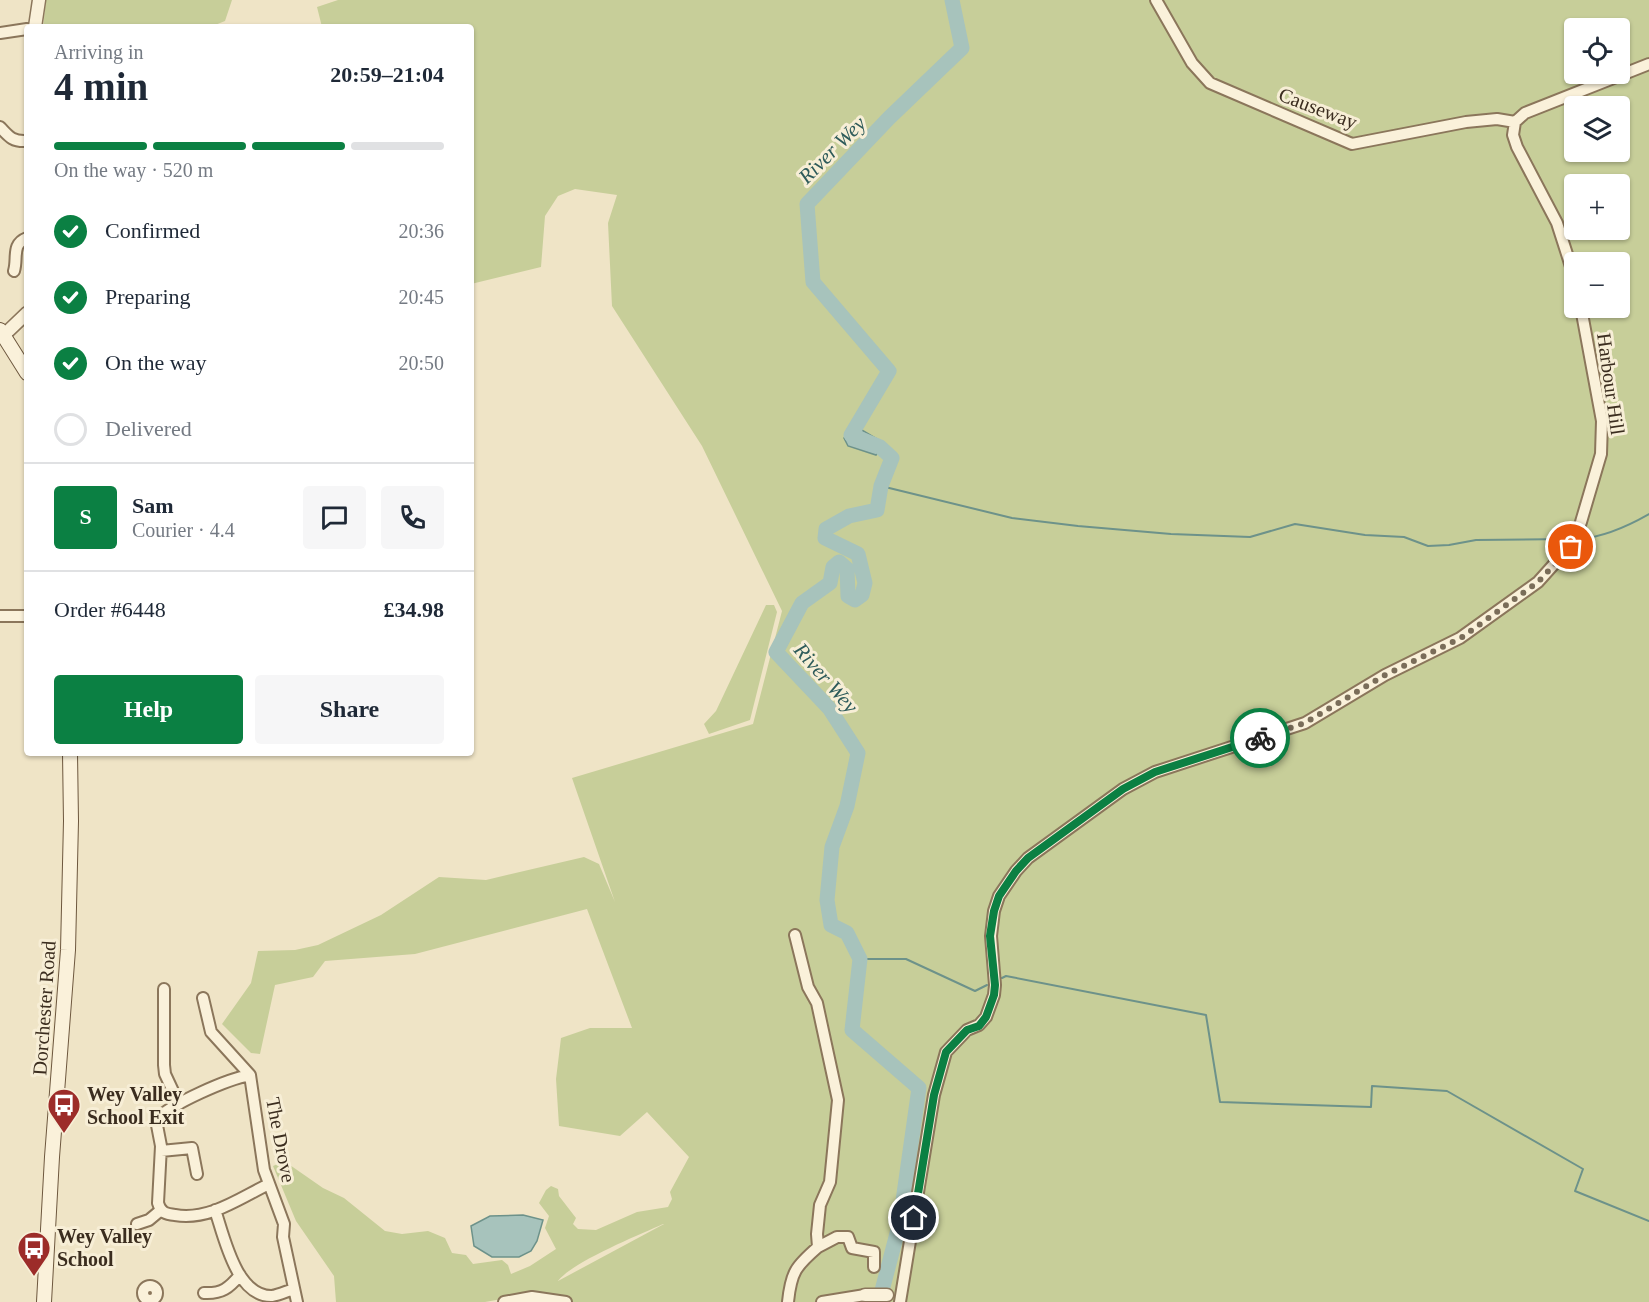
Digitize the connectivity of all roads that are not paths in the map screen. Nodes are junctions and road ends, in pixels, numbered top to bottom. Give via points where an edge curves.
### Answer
1 (39, 0) edge
2 (1156, 0) edge
3 (35, 24) edge
4 (24, 29) edge
5 (0, 33) edge
6 (1649, 64) edge
7 (1515, 122) junction
8 (0, 127) edge
9 (24, 141) edge
10 (24, 240) edge
11 (1566, 252) edge
12 (14, 271) dead end
13 (24, 315) edge
14 (1583, 318) edge
15 (2, 333) edge
16 (24, 368) edge
17 (0, 616) edge
18 (24, 616) edge
19 (70, 756) edge
20 (795, 935) dead end
21 (164, 989) dead end
22 (203, 998) dead end
23 (250, 1075) junction
24 (180, 1104) junction
25 (161, 1151) junction
26 (197, 1174) dead end
27 (269, 1184) junction
28 (161, 1210) junction
29 (214, 1210) junction
30 (137, 1224) dead end
31 (818, 1247) junction
32 (874, 1267) dead end
33 (240, 1275) junction
34 (294, 1289) junction
35 (204, 1293) dead end
36 (865, 1295) joint
37 (887, 1295) joint
38 (266, 1299) edge
39 (901, 1301) edge
40 (45, 1302) edge
41 (297, 1302) edge
42 (504, 1302) edge
43 (566, 1302) edge
44 (788, 1302) edge
45 (822, 1302) edge

1 - 3 street
2 - 7 street, Causeway via 1192,63 1210,83 1352,144 1466,122
4 - 5 street
6 - 7 street via 1525,113
7 - 11 street via 1513,135 1517,147 1557,223
8 - 9 street via 16,142
10 - 12 street via 16,246
13 - 15 street
14 - 39 street, Harbour Hill via 1602,421 1601,454 1575,539 1538,582 1461,638 1385,675 1305,723 1155,772 1123,789 1028,858 1016,871 999,896 992,923 995,985 986,1017 946,1052 936,1088
15 - 16 main road
17 - 18 street
19 - 40 main road, Dorchester Road via 68,950
20 - 31 street via 808,987 817,1003 838,1100 830,1182 820,1205 816,1234
21 - 24 street via 165,1074
22 - 23 street, The Drove via 211,1032
23 - 24 street
23 - 27 street, The Drove
24 - 25 street via 156,1120
25 - 26 street via 192,1148
25 - 28 street
27 - 29 street
27 - 34 street, The Drove via 284,1224
28 - 29 street via 183,1217
28 - 30 street
29 - 33 street
31 - 32 street via 837,1237 848,1237 852,1248 874,1252
31 - 44 street via 801,1261 790,1281
33 - 35 street via 230,1287 218,1293
33 - 38 street
34 - 38 street
34 - 41 street, The Drove
36 - 37 street
36 - 45 street
37 - 39 street
42 - 43 street via 532,1297

